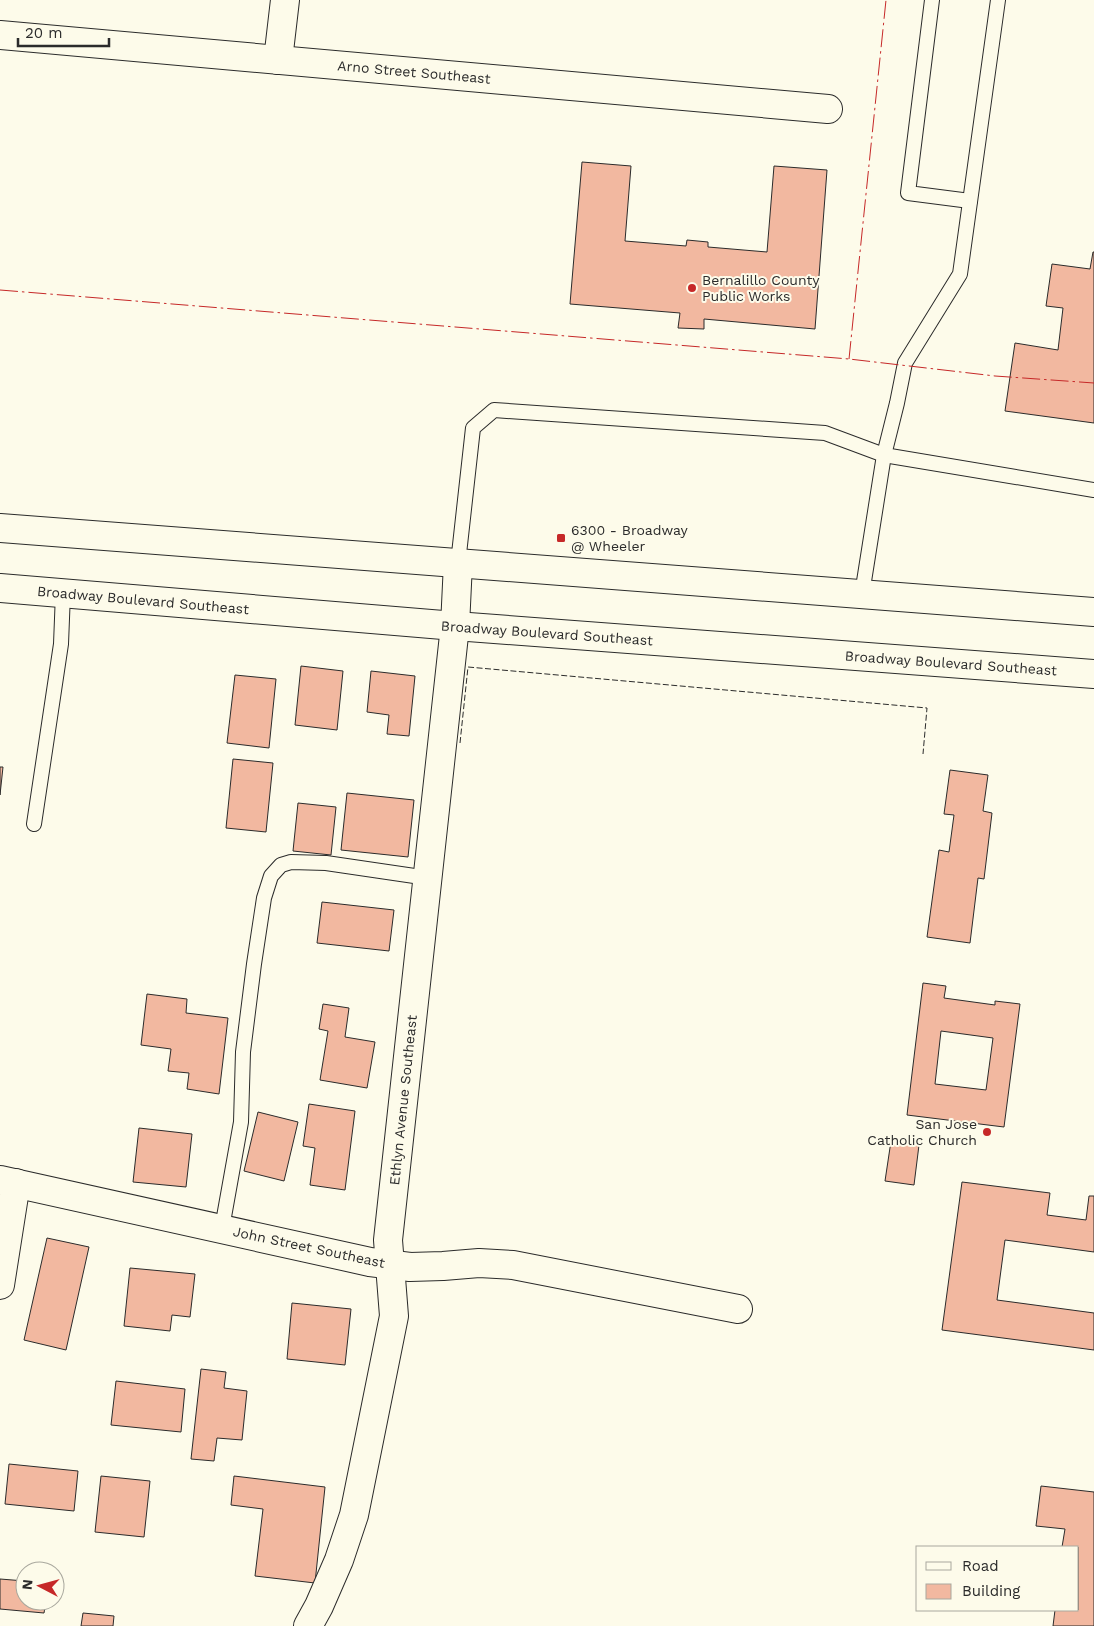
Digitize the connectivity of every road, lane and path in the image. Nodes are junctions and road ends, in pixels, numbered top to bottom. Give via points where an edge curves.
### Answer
1 (285, 0) edge
2 (932, 0) edge
3 (998, 0) edge
4 (0, 35) edge
5 (278, 60) junction
6 (828, 109) dead end
7 (970, 201) junction
8 (884, 455) junction
9 (1094, 490) edge
10 (0, 528) edge
11 (458, 563) junction
12 (0, 588) edge
13 (63, 593) junction
14 (862, 594) junction
15 (1094, 612) edge
16 (455, 626) junction
17 (1094, 674) edge
18 (34, 824) dead end
19 (428, 878) junction
20 (8, 1182) edge
21 (222, 1228) junction
22 (389, 1264) junction
23 (0, 1285) edge
24 (738, 1309) dead end
25 (308, 1626) edge

1 - 5 street
2 - 7 lane via 908,193
3 - 7 lane
4 - 5 street, Arno Street Southeast
5 - 6 street, Arno Street Southeast
7 - 8 lane via 960,274 905,364
8 - 9 lane
8 - 11 lane via 825,433 494,410 473,428
8 - 14 lane
10 - 11 street
11 - 14 street
11 - 16 street, Ethlyn Avenue Southeast
12 - 13 street, Broadway Boulevard Southeast
13 - 16 street, Broadway Boulevard Southeast
13 - 18 lane via 61,644
14 - 15 street
16 - 17 street, Broadway Boulevard Southeast
16 - 19 street, Ethlyn Avenue Southeast
19 - 21 lane via 326,863 291,862 281,865 271,876 264,898 254,964 243,1052 241,1122
19 - 22 street, Ethlyn Avenue Southeast via 388,1240
20 - 21 street, John Street Southeast
20 - 23 street
21 - 22 street, John Street Southeast
22 - 24 street, John Street Southeast via 513,1265
22 - 25 street, Ethlyn Avenue Southeast via 394,1316 354,1515 320,1606

